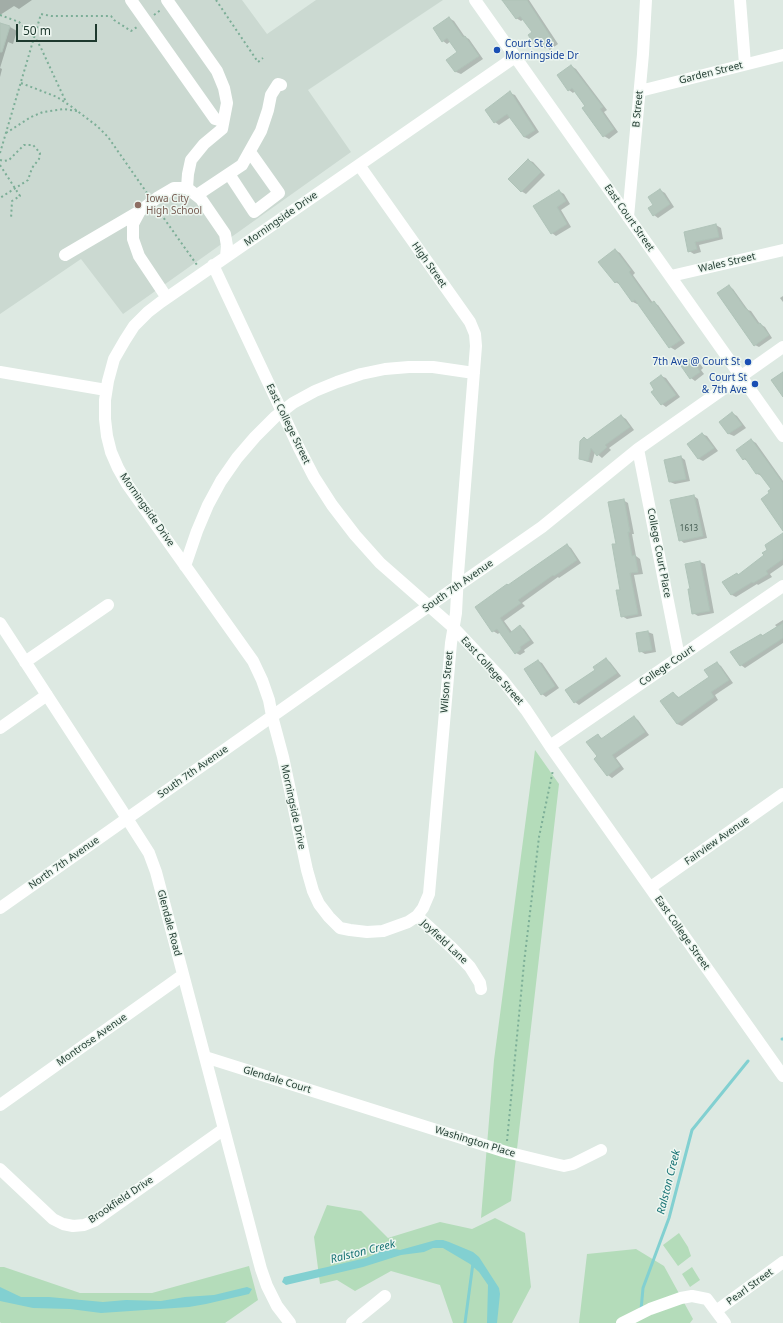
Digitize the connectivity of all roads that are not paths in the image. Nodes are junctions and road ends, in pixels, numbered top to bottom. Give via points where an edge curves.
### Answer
1 (131, 0) edge
2 (167, 0) edge
3 (475, 0) edge
4 (646, 0) edge
5 (740, 0) edge
6 (783, 55) edge
7 (515, 57) junction
8 (745, 64) junction
9 (281, 85) dead end
10 (640, 91) junction
11 (223, 121) junction
12 (250, 152) junction
13 (359, 165) junction
14 (229, 174) junction
15 (192, 192) junction
16 (140, 211) junction
17 (628, 217) junction
18 (783, 250) edge
19 (65, 256) dead end
20 (226, 257) junction
21 (213, 265) junction
22 (671, 276) junction
23 (167, 298) junction
24 (783, 347) edge
25 (0, 372) edge
26 (474, 373) junction
27 (741, 377) junction
28 (106, 390) junction
29 (282, 411) junction
30 (783, 436) edge
31 (638, 449) junction
32 (186, 566) junction
33 (457, 586) junction
34 (783, 586) edge
35 (108, 605) dead end
36 (429, 607) junction
37 (0, 624) edge
38 (454, 628) junction
39 (679, 657) junction
40 (26, 662) junction
41 (47, 695) junction
42 (272, 716) junction
43 (0, 728) edge
44 (554, 750) junction
45 (783, 794) edge
46 (127, 819) junction
47 (651, 887) junction
48 (0, 908) edge
49 (416, 916) junction
50 (183, 975) junction
51 (482, 990) dead end
52 (205, 1057) junction
53 (783, 1076) edge
54 (349, 1102) joint
55 (0, 1105) edge
56 (224, 1129) junction
57 (601, 1150) dead end
58 (0, 1169) edge
59 (783, 1262) edge
60 (385, 1296) dead end
61 (716, 1311) junction
62 (290, 1323) edge
63 (352, 1323) edge
64 (622, 1323) edge
65 (725, 1323) edge

1 - 11 street via 215,119
2 - 11 street via 217,71 227,103
3 - 7 street, East Court Street
4 - 10 street, B Street
5 - 8 street
6 - 8 street, Garden Street
7 - 13 street, Morningside Drive
7 - 17 street, East Court Street
8 - 10 street, Garden Street
9 - 12 street via 278,84 271,95 261,131
10 - 17 street, B Street
11 - 15 street via 222,129 204,144 191,160 188,174
12 - 14 street via 242,164
12 - 14 street via 279,193 254,212
13 - 20 street, Morningside Drive
13 - 26 street, High Street via 470,322 476,346
14 - 15 street
15 - 16 street via 174,188
15 - 20 street via 215,218 225,234
16 - 19 street
16 - 23 street via 133,224 133,239 139,256
17 - 22 street, East Court Street
18 - 22 street, Wales Street
20 - 21 street, Morningside Drive
21 - 23 street, Morningside Drive
21 - 29 street, East College Street
22 - 27 street, East Court Street
23 - 28 street, Morningside Drive via 134,326 114,359
24 - 27 street, South 7th Avenue
25 - 28 street
26 - 29 street via 434,367 385,369 337,382 315,391
26 - 33 street, Wilson Street
27 - 30 street, East Court Street
27 - 31 street, South 7th Avenue
28 - 32 street, Morningside Drive via 107,436 118,468
29 - 32 street via 255,436 221,480 200,524
29 - 36 street, East College Street via 314,477 355,535 380,563
31 - 33 street, South 7th Avenue via 542,528
31 - 39 street, College Court Place
32 - 42 street, Morningside Drive via 253,661 269,700
33 - 36 street, South 7th Avenue
33 - 38 street, Wilson Street
34 - 39 street, College Court
35 - 40 street
36 - 38 street, East College Street
36 - 42 street, South 7th Avenue
37 - 40 street, Glendale Road
38 - 44 street, East College Street via 501,678
38 - 49 street, Wilson Street via 429,894
39 - 44 street, College Court
40 - 41 street, Glendale Road
41 - 43 street
41 - 46 street, Glendale Road
42 - 46 street, South 7th Avenue
42 - 49 street, Morningside Drive via 307,870 319,904 328,917 340,928 367,932 399,926
44 - 47 street, East College Street
45 - 47 street, Fairview Avenue
46 - 48 street, North 7th Avenue
46 - 50 street, Glendale Road via 148,853 156,872
47 - 53 street, East College Street
49 - 51 street, Joyfield Lane via 470,967
50 - 52 street, Glendale Road
50 - 55 street, Montrose Avenue
52 - 54 street, Glendale Court
52 - 56 street, Glendale Road
54 - 57 street, Washington Place via 506,1152 564,1166
56 - 58 street, Brookfield Drive via 94,1221 84,1225 68,1225 53,1219
56 - 62 street, Glendale Road via 267,1286
59 - 61 street, Pearl Street
60 - 63 street
61 - 64 street via 707,1299 692,1296 650,1309
61 - 65 street

